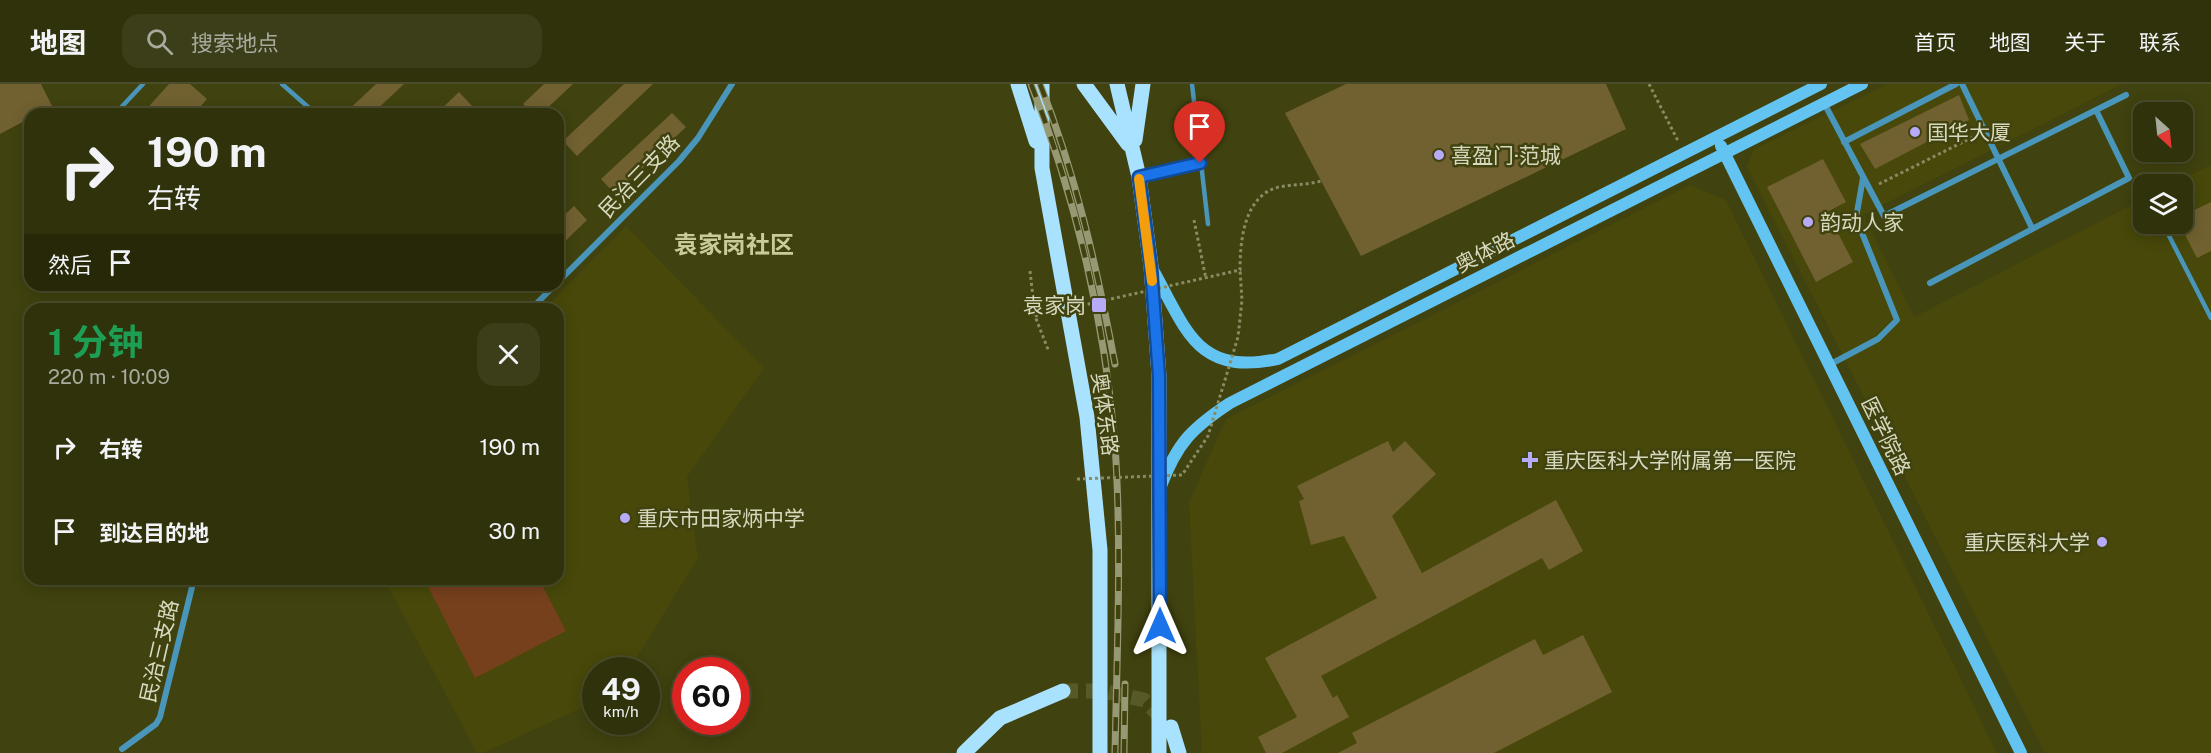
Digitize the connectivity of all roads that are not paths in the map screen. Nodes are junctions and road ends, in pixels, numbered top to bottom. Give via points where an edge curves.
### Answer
1 (143, 84) edge
2 (282, 84) edge
3 (732, 84) edge
4 (1018, 84) edge
5 (1042, 84) edge
6 (1084, 84) edge
7 (1117, 84) edge
8 (1143, 84) edge
9 (1192, 84) edge
10 (1821, 84) edge
11 (1862, 84) edge
12 (1956, 84) edge
13 (1962, 84) edge
14 (2126, 95) dead end
15 (1824, 103) junction
16 (121, 108) edge
17 (309, 108) edge
18 (2096, 110) junction
19 (1716, 137) junction
20 (1844, 141) junction
21 (1134, 152) junction
22 (1724, 152) junction
23 (1999, 159) junction
24 (1200, 163) junction
25 (1042, 168) junction
26 (1139, 177) junction
27 (1863, 177) junction
28 (1208, 225) dead end
29 (2032, 228) junction
30 (2168, 234) edge
31 (1151, 267) junction
32 (564, 276) edge
33 (1929, 283) dead end
34 (549, 291) edge
35 (537, 303) edge
36 (2211, 318) edge
37 (1829, 365) junction
38 (1159, 490) junction
39 (193, 585) edge
40 (1063, 691) tunnel mouth
41 (1158, 704) junction
42 (1171, 727) tunnel mouth
43 (122, 749) dead end
44 (964, 753) edge
45 (1100, 753) edge
46 (1152, 753) edge
47 (1159, 753) edge
48 (1179, 753) edge
49 (2020, 753) edge

1 - 16 lane
2 - 17 lane
3 - 32 street, 民治三支路 via 679,161
4 - 25 main road via 1034,129
5 - 25 main road, 奥体东路
6 - 21 main road
7 - 21 main road
8 - 21 main road
9 - 24 lane
10 - 19 main road, 奥体路
11 - 15 main road, 奥体路
12 - 20 street
13 - 23 street
14 - 18 street
15 - 20 street
15 - 22 main road, 奥体路
18 - 23 street
18 - 29 street via 2129,178
19 - 22 main road, 医学院路
19 - 31 main road, 奥体路 via 1278,359 1234,363 1199,347
20 - 27 street
21 - 26 main road
22 - 37 main road, 医学院路
22 - 38 main road, 奥体路 via 1230,403 1199,423 1182,440
23 - 27 street via 1884,216
23 - 29 street
24 - 26 lane
24 - 28 lane
25 - 45 main road, 奥体东路 via 1087,417 1100,550
26 - 31 main road
27 - 37 street via 1856,218 1897,320 1878,339
29 - 33 street
30 - 36 lane
31 - 38 main road via 1159,376
34 - 35 street
37 - 49 main road, 医学院路
38 - 41 main road
39 - 43 street, 民治三支路 via 160,717
40 - 44 main road via 1000,718
41 - 46 main road
41 - 47 main road
42 - 48 main road

